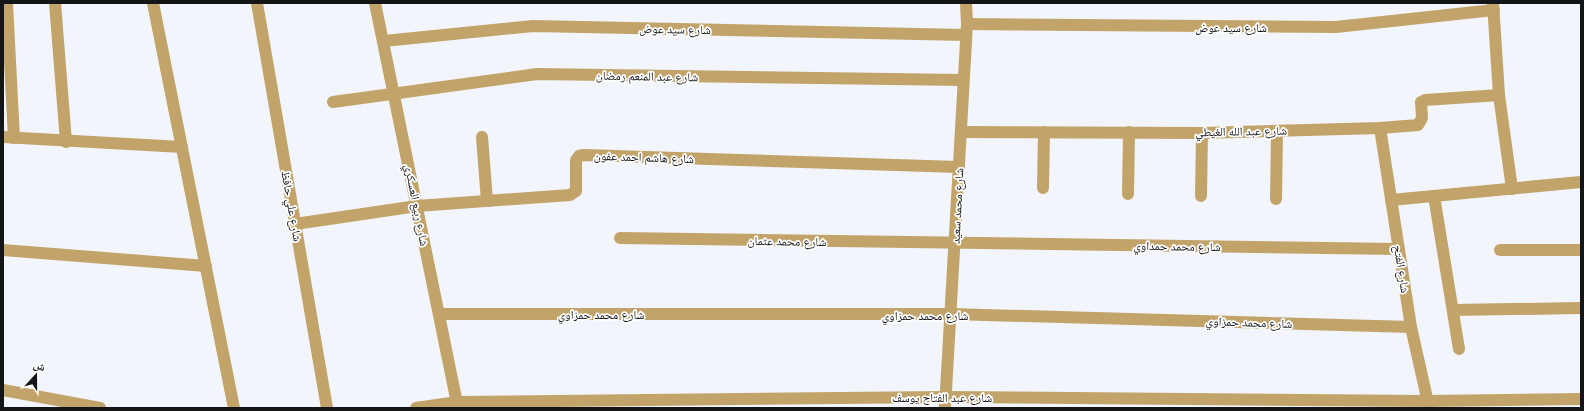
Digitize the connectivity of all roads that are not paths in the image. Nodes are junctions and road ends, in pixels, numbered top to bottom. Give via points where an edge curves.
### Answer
1 (7, 3) edge
2 (55, 3) edge
3 (153, 3) edge
4 (257, 3) edge
5 (375, 3) edge
6 (966, 3) edge
7 (1494, 6) edge
8 (966, 30) junction
9 (384, 41) junction
10 (963, 80) junction
11 (394, 94) junction
12 (1499, 95) junction
13 (333, 102) dead end
14 (1380, 128) junction
15 (1277, 131) junction
16 (961, 132) junction
17 (1044, 132) junction
18 (1129, 132) junction
19 (1202, 132) junction
20 (8, 137) edge
21 (482, 137) dead end
22 (66, 142) junction
23 (182, 147) junction
24 (959, 168) junction
25 (1581, 182) edge
26 (1043, 188) dead end
27 (1512, 189) junction
28 (1128, 194) dead end
29 (1201, 196) dead end
30 (1434, 196) junction
31 (1276, 199) dead end
32 (1391, 200) junction
33 (487, 201) junction
34 (417, 206) junction
35 (295, 224) junction
36 (620, 238) dead end
37 (955, 243) junction
38 (1399, 249) junction
39 (3, 250) edge
40 (1500, 250) dead end
41 (1581, 250) edge
42 (206, 266) junction
43 (1581, 308) edge
44 (1453, 310) junction
45 (439, 314) junction
46 (951, 314) junction
47 (1411, 327) junction
48 (1460, 349) dead end
49 (3, 390) edge
50 (1581, 399) edge
51 (944, 402) edge
52 (1428, 404) edge
53 (458, 405) edge
54 (100, 408) edge
55 (234, 408) edge
56 (327, 408) edge
57 (416, 408) edge

1 - 20 street
2 - 22 street
3 - 23 street
4 - 35 street, شارع علي حافظ
5 - 9 street, شارع ربيع العسكري
6 - 8 street, شارع محمد سعيد
7 - 8 street, شارع سيد عوض via 1336,27
7 - 12 street
8 - 9 street, شارع سيد عوض via 533,26
8 - 10 street, شارع محمد سعيد
9 - 11 street, شارع ربيع العسكري
10 - 11 street, شارع عبد المنعم رمضان via 537,74
10 - 16 street, شارع محمد سعيد
11 - 13 street, شارع عبد المنعم رمضان
11 - 34 street, شارع ربيع العسكري
12 - 14 street, شارع عبد الله الغيطي via 1422,100 1422,118 1418,125
12 - 27 street
14 - 15 street, شارع عبد الله الغيطي
14 - 32 street, شارع الفتح
15 - 19 street, شارع عبد الله الغيطي
15 - 31 street
16 - 17 street, شارع عبد الله الغيطي
16 - 24 street, شارع محمد سعيد
17 - 18 street, شارع عبد الله الغيطي
17 - 26 street
18 - 19 street, شارع عبد الله الغيطي
18 - 28 street
19 - 29 street
20 - 22 street
21 - 33 street
22 - 23 street
23 - 42 street
24 - 33 street, شارع هاشم احمد عفون via 584,155 576,160 577,188 574,194
24 - 37 street, شارع محمد سعيد
25 - 27 street
27 - 30 street
30 - 32 street
30 - 44 street
32 - 38 street, شارع الفتح
33 - 34 street, شارع هاشم احمد عفون
34 - 35 street, شارع هاشم احمد عفون
34 - 45 street, شارع ربيع العسكري
35 - 56 street, شارع علي حافظ
36 - 37 street, شارع محمد عثمان
37 - 38 street, شارع محمد حمداوي
37 - 46 street, شارع محمد سعيد
38 - 47 street, شارع الفتح
39 - 42 street
40 - 41 street
42 - 55 street
43 - 44 street
44 - 48 street
45 - 46 street, شارع محمد حمزاوي
45 - 53 street, شارع ربيع العسكري
46 - 47 street, شارع محمد حمزاوي
46 - 51 street, شارع محمد سعيد
47 - 52 street, شارع الفتح
49 - 54 street
50 - 52 street, شارع عبد الفتاح يوسف
51 - 52 street, شارع عبد الفتاح يوسف
51 - 53 street, شارع عبد الفتاح يوسف
53 - 57 street, شارع عبد الفتاح يوسف

